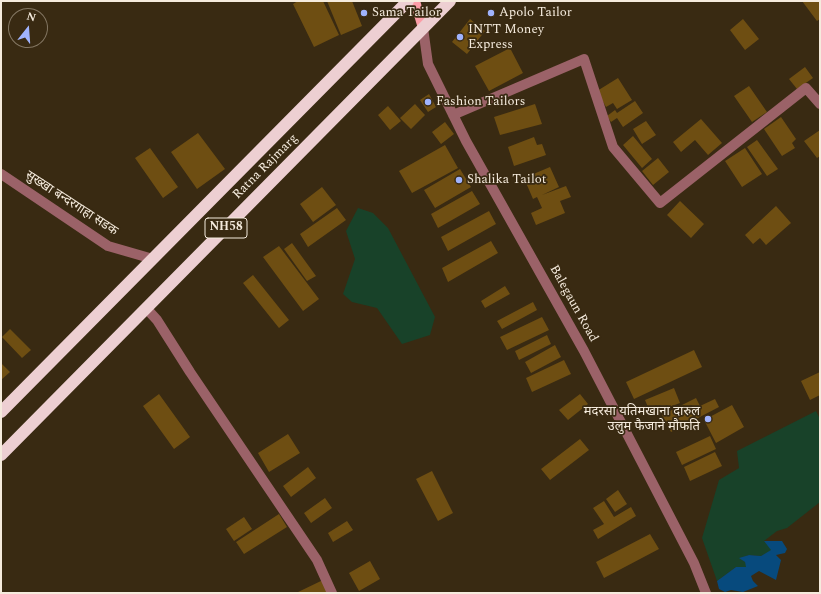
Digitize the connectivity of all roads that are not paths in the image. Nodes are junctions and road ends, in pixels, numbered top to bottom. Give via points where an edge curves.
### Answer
1 (408, 1) edge
2 (415, 1) edge
3 (450, 1) edge
4 (424, 28) junction
5 (820, 104) edge
6 (453, 115) junction
7 (1, 174) edge
8 (153, 260) junction
9 (146, 308) junction
10 (1, 412) edge
11 (1, 455) edge
12 (332, 593) edge
13 (706, 593) edge

1 - 8 highway, Ratna Rajmarg / NH58
2 - 4 main road
3 - 4 highway, Ratna Rajmarg / NH58
4 - 6 street, Balegaun Road via 428,64
4 - 9 highway, Ratna Rajmarg / NH58
5 - 6 street via 806,88 660,203 613,147 584,59
6 - 13 street, Balegaun Road via 584,350 694,563
7 - 8 street, सुख्खा बन्दरगाहा सडक via 108,246
8 - 10 highway, Ratna Rajmarg / NH58
9 - 11 highway, Ratna Rajmarg / NH58
9 - 12 street via 157,320 317,560

